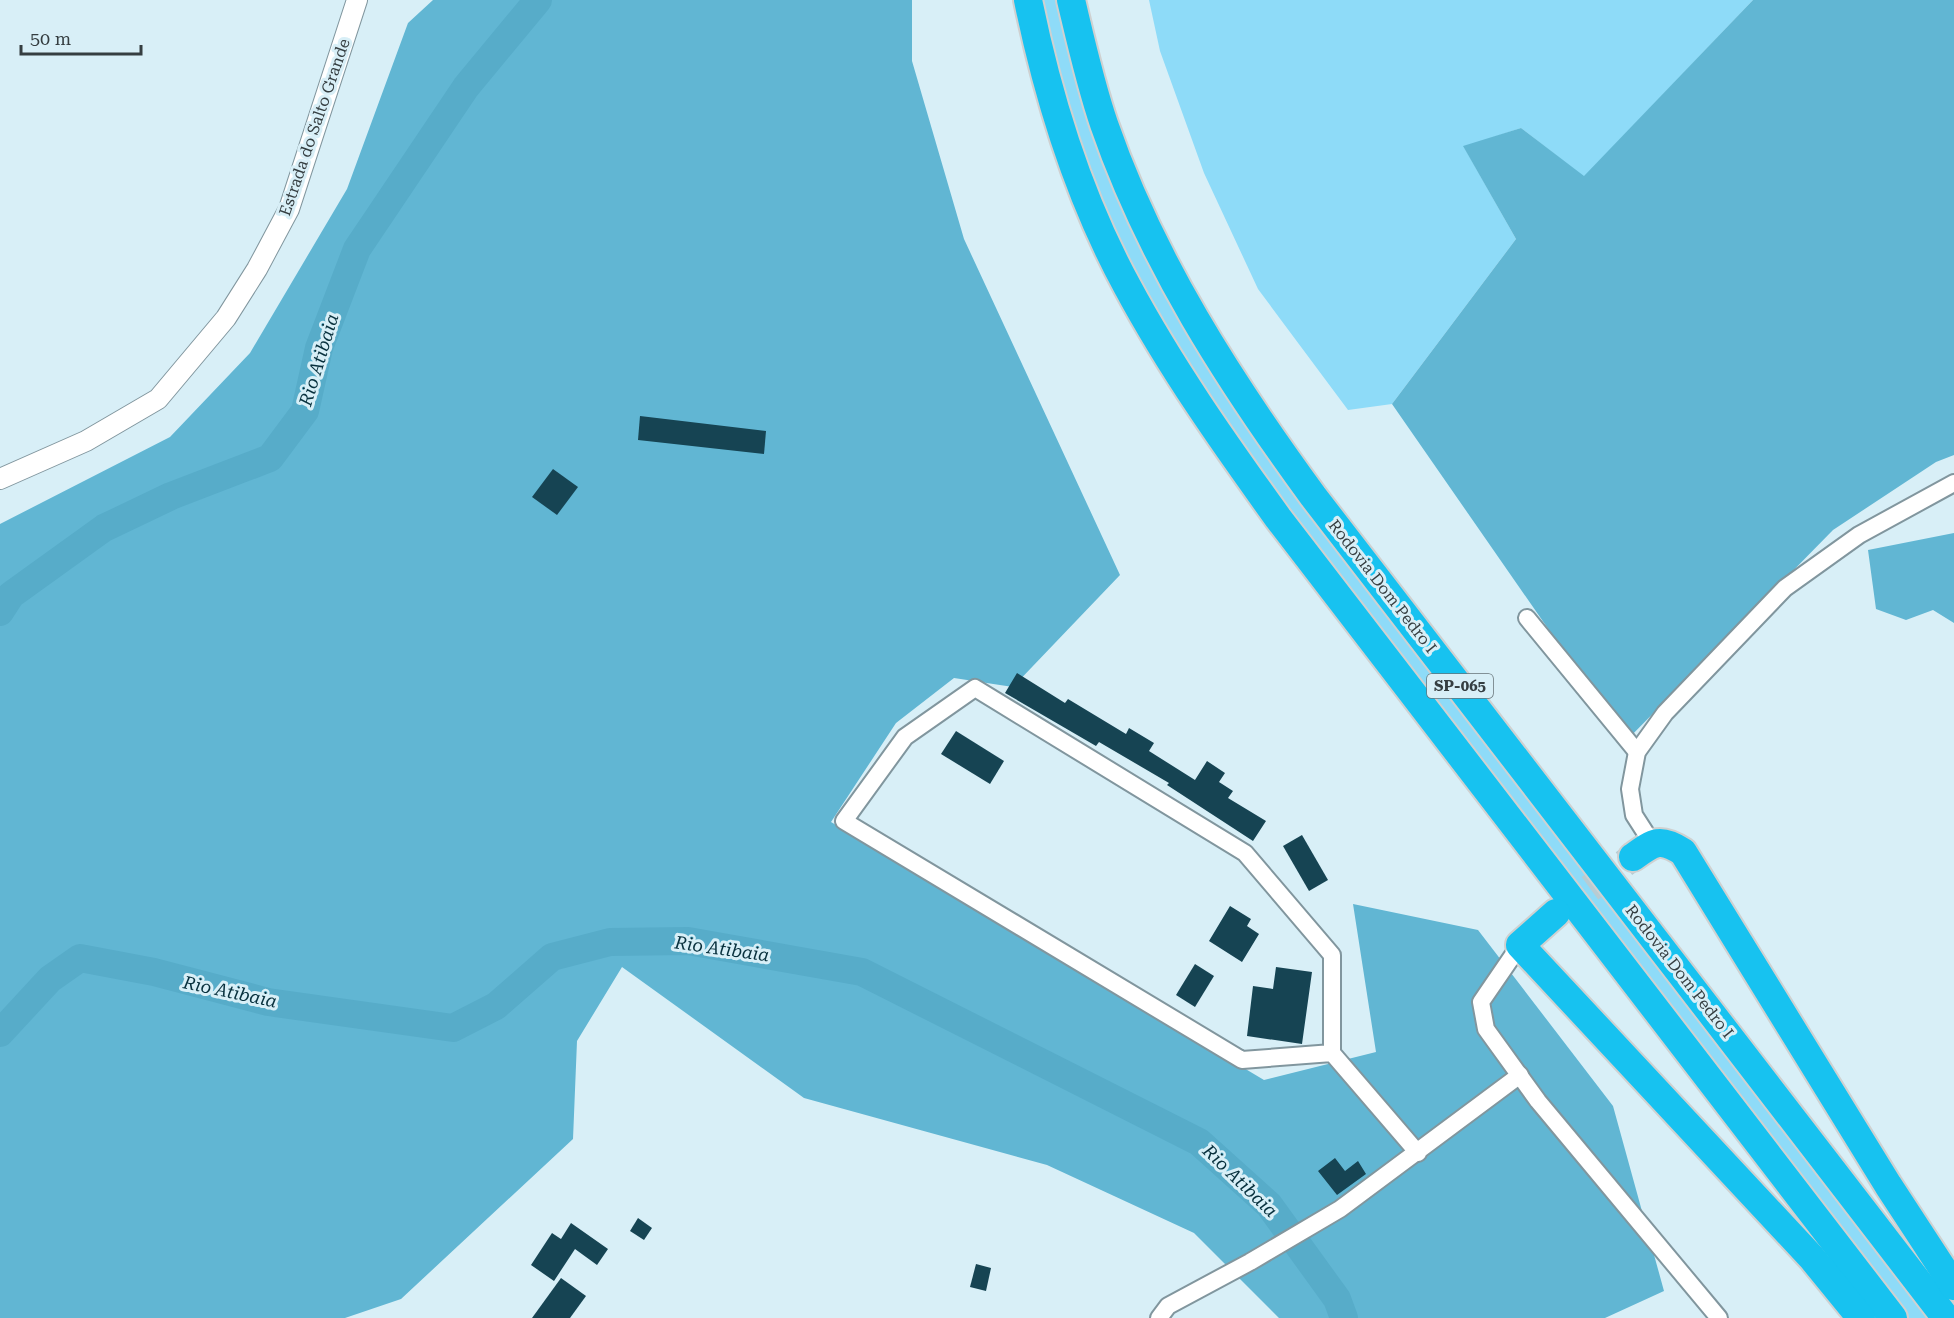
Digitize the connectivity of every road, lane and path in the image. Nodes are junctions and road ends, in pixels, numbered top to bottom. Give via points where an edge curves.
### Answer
1 (357, 0) edge
2 (1028, 0) edge
3 (1071, 0) edge
4 (0, 479) edge
5 (1954, 483) edge
6 (1527, 618) dead end
7 (1637, 752) junction
8 (1643, 850) joint
9 (1556, 913) tunnel mouth
10 (1520, 945) junction
11 (1332, 1053) junction
12 (1520, 1075) junction
13 (1418, 1153) junction
14 (1954, 1286) edge
15 (1159, 1318) edge
16 (1719, 1318) edge
17 (1861, 1318) edge
18 (1893, 1318) edge
19 (1946, 1318) edge

1 - 4 street, Estrada do Salto Grande via 289,209 226,318 158,399 87,441
2 - 18 highway, SP-065 via 1068,150 1097,222 1126,285 1202,412 1278,518
3 - 19 highway, Rodovia Dom Pedro I / SP-065 via 1088,72 1124,178 1155,245 1224,370 1313,496
5 - 7 street via 1859,535 1785,588 1665,713
6 - 7 street
7 - 8 street via 1630,789
8 - 14 highway via 1669,842 1683,852
9 - 10 highway
10 - 12 street via 1481,1002 1486,1029
10 - 17 highway via 1788,1232
11 - 11 street via 1332,955 1245,853 975,688 905,737 844,821 1242,1059
11 - 13 street
12 - 13 street
12 - 16 street
13 - 15 street via 1340,1209 1168,1306

